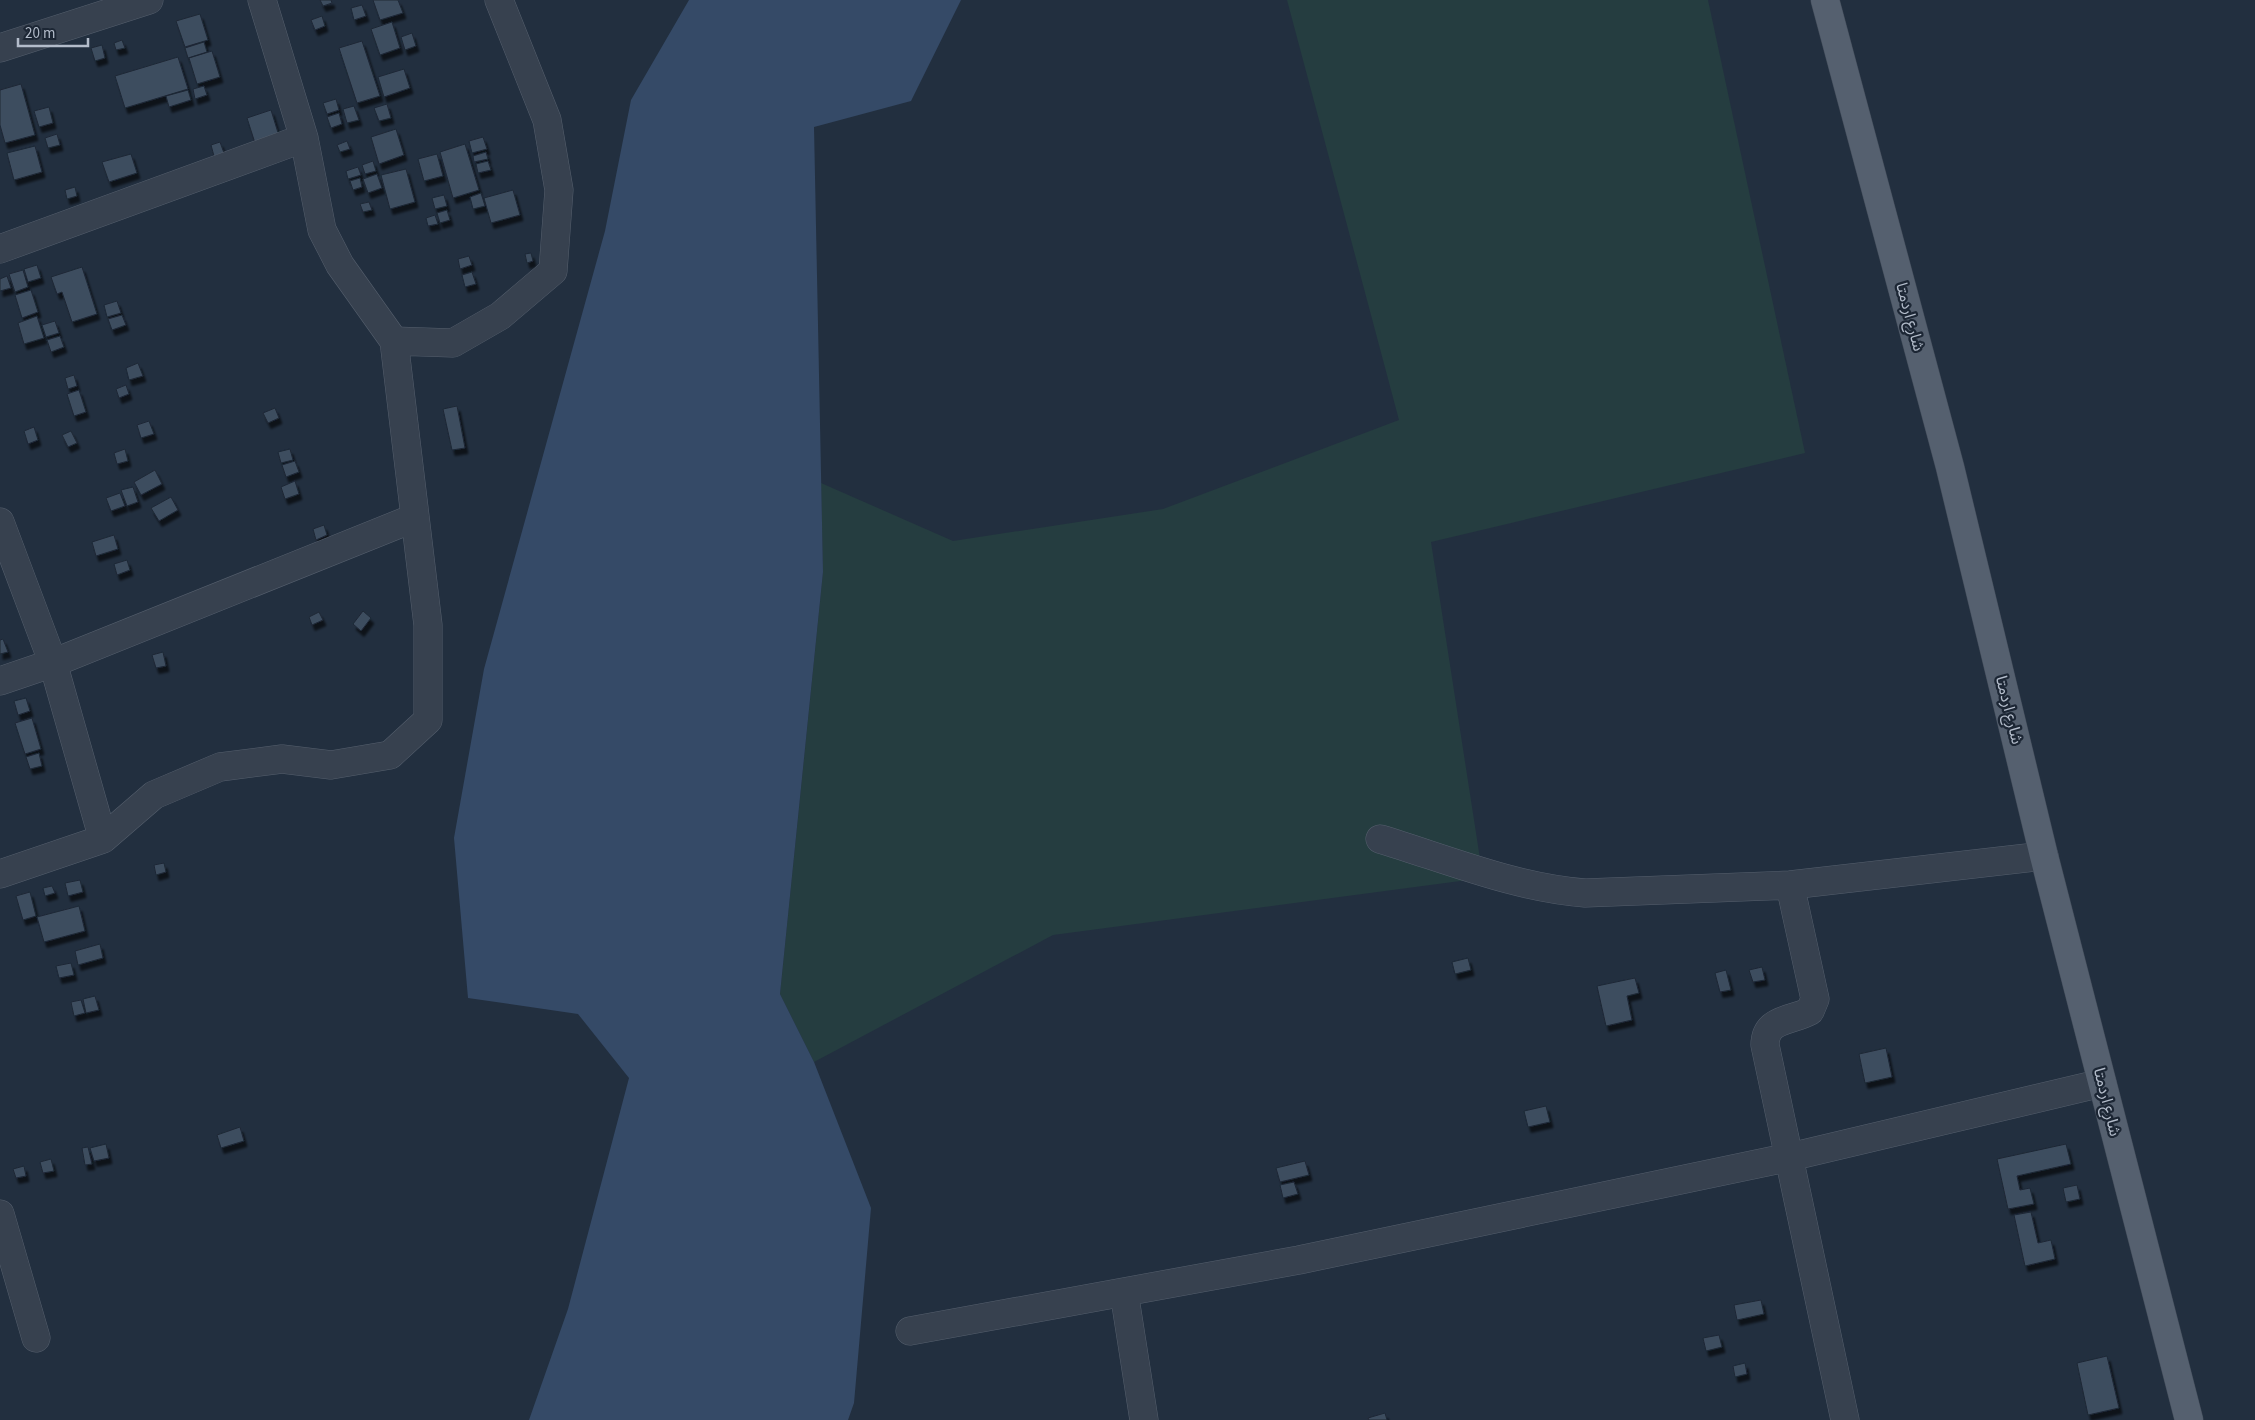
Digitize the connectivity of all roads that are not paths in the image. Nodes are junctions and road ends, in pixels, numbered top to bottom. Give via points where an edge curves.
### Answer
1 (149, 0) edge
2 (262, 0) edge
3 (499, 0) edge
4 (1825, 0) edge
5 (0, 48) edge
6 (304, 138) junction
7 (0, 250) edge
8 (394, 340) junction
9 (414, 518) junction
10 (0, 522) edge
11 (53, 663) junction
12 (0, 681) edge
13 (103, 839) junction
14 (1380, 839) dead end
15 (2044, 856) junction
16 (0, 874) edge
17 (1790, 885) junction
18 (2102, 1083) junction
19 (1790, 1158) junction
20 (0, 1214) edge
21 (1124, 1292) junction
22 (910, 1331) dead end
23 (36, 1338) dead end
24 (1144, 1420) edge
25 (1845, 1420) edge
26 (2189, 1420) edge

1 - 5 street
2 - 6 street
3 - 8 street via 547,120 559,190 553,271 500,316 453,343
4 - 15 main road, شارع اردمتا via 1950,468
6 - 7 street
6 - 8 street via 322,230 340,265
8 - 9 street
9 - 11 street
9 - 13 street via 428,625 428,720 390,755 331,766 282,759 220,767 154,796
10 - 11 street
11 - 12 street
11 - 13 street
13 - 16 street
14 - 17 street via 1532,886 1559,891 1585,893
15 - 17 street
15 - 18 main road, شارع اردمتا
17 - 19 street via 1815,1000 1810,1011 1774,1024 1765,1039
18 - 19 street
18 - 26 main road, شارع اردمتا
19 - 21 street via 1299,1260
19 - 25 street
20 - 23 street
21 - 22 street
21 - 24 street

